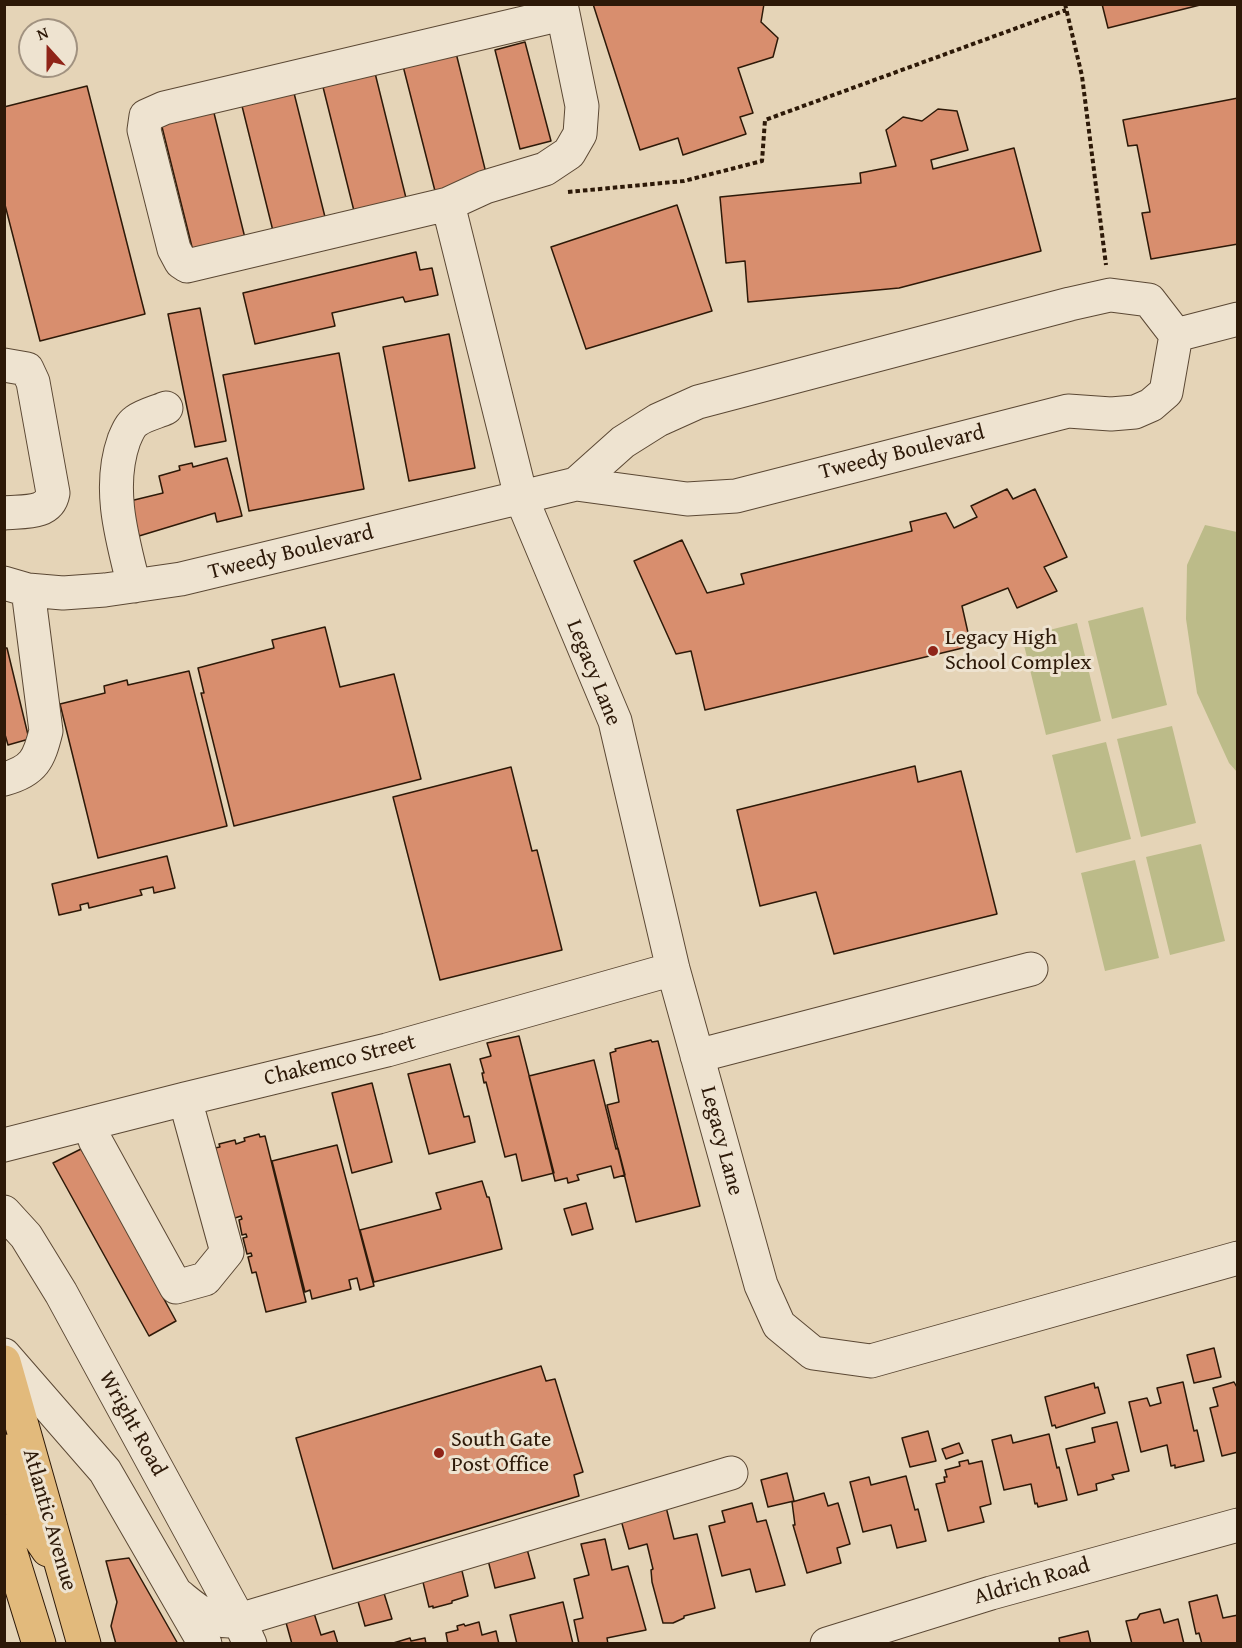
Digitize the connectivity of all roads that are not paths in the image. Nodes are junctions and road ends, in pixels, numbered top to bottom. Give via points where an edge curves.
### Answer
1 (562, 9) edge
2 (448, 204) junction
3 (1238, 319) edge
4 (1176, 335) junction
5 (13, 374) edge
6 (166, 408) dead end
7 (576, 484) junction
8 (521, 497) junction
9 (4, 513) edge
10 (134, 586) junction
11 (16, 587) edge
12 (4, 779) edge
13 (673, 969) junction
14 (1031, 969) dead end
15 (698, 1056) junction
16 (185, 1099) junction
17 (91, 1123) junction
18 (4, 1145) edge
19 (4, 1212) edge
20 (1238, 1258) edge
21 (4, 1355) edge
22 (4, 1362) edge
23 (4, 1451) edge
24 (154, 1464) junction
25 (730, 1473) dead end
26 (128, 1510) junction
27 (1238, 1525) edge
28 (4, 1531) edge
29 (66, 1577) junction
30 (178, 1595) junction
31 (244, 1632) edge
32 (39, 1644) edge
33 (84, 1644) edge
34 (205, 1644) edge
35 (827, 1644) edge

1 - 2 street via 582,106 580,134 569,153 545,169
1 - 2 street via 164,108 146,116 144,130 174,249 187,266
2 - 8 street, Legacy Lane
3 - 4 street
4 - 7 street, Tweedy Boulevard via 1149,300 1110,296 1070,304 698,402 623,442
4 - 7 street, Tweedy Boulevard via 1166,392 1135,412 1068,411 736,496 687,499
5 - 9 street via 33,382 51,479 51,501 45,508
6 - 10 street via 135,421 120,451 116,475 121,531
7 - 8 street, Tweedy Boulevard
8 - 10 street, Tweedy Boulevard via 181,579
8 - 13 street, Legacy Lane via 615,721
10 - 11 street, Tweedy Boulevard via 63,593
11 - 12 street via 46,731 41,753 30,769
13 - 15 street, Legacy Lane
13 - 16 street, Chakemco Street via 387,1050
14 - 15 street
15 - 20 street, Legacy Lane via 761,1285 779,1325 813,1353 871,1361
16 - 17 street, Chakemco Street
16 - 17 street via 227,1252 205,1279 176,1287 94,1140
17 - 18 street, Chakemco Street
19 - 24 street, Wright Road via 26,1236 61,1293
21 - 26 street, Wright Road via 105,1471
22 - 29 main road, Atlantic Avenue
23 - 29 main road via 22,1513
24 - 26 street via 142,1476
24 - 31 street, Wright Road
25 - 31 street via 285,1606
26 - 30 street, Wright Road
27 - 35 street, Aldrich Road via 991,1593
28 - 32 main road, Atlantic Avenue
29 - 33 main road, Atlantic Avenue
30 - 31 street via 196,1610
30 - 34 street, Wright Road

